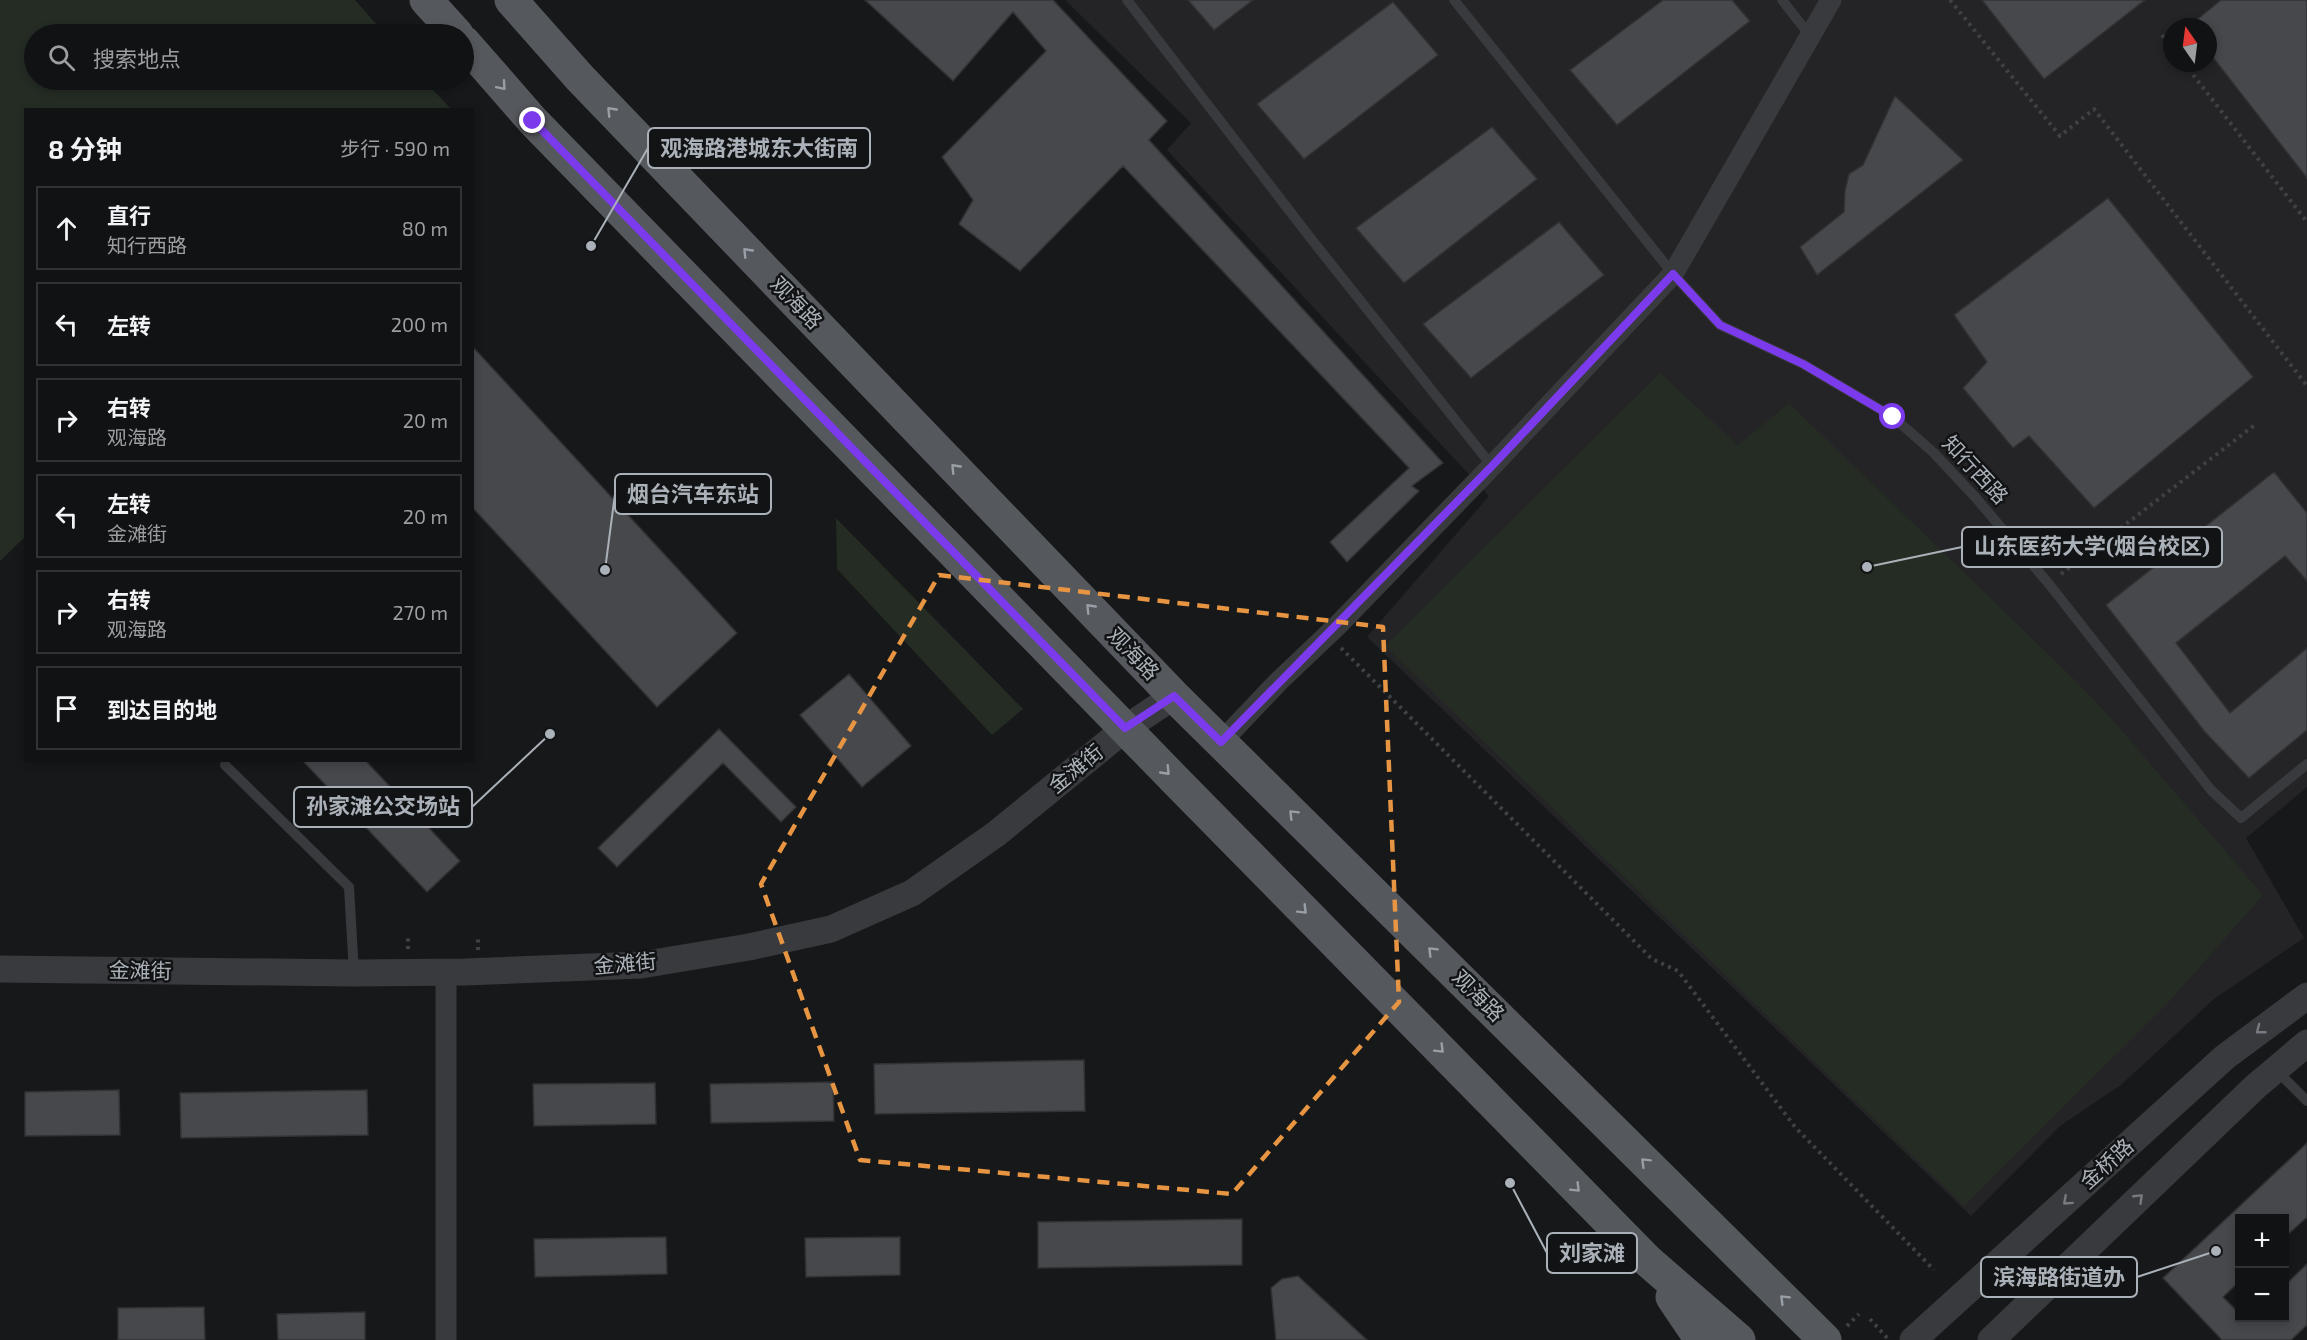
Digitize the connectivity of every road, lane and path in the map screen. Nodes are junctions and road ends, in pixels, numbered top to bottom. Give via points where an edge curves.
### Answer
1 (426, 0) edge
2 (511, 0) edge
3 (1127, 0) edge
4 (1454, 0) edge
5 (1782, 0) edge
6 (1831, 0) edge
7 (1950, 0) edge
8 (448, 24) edge
9 (1811, 37) junction
10 (474, 53) edge
11 (2191, 72) edge
12 (2307, 222) edge
13 (1673, 274) junction
14 (2307, 386) edge
15 (2256, 424) dead end
16 (1492, 466) junction
17 (2049, 584) junction
18 (1341, 648) dead end
19 (1174, 696) junction
20 (1125, 728) junction
21 (1221, 742) junction
22 (2307, 764) edge
23 (225, 765) dead end
24 (0, 969) edge
25 (447, 972) junction
26 (354, 973) junction
27 (2307, 996) edge
28 (2307, 1043) edge
29 (2276, 1069) junction
30 (2307, 1101) edge
31 (1648, 1261) junction
32 (1934, 1270) dead end
33 (1870, 1318) dead end
34 (446, 1340) edge
35 (1701, 1340) edge
36 (1739, 1340) edge
37 (1825, 1340) edge
38 (1889, 1340) edge
39 (1913, 1340) edge
40 (1991, 1340) edge

1 - 8 main road
19 -> 2 main road, 观海路 via 588,87
3 - 16 lane
4 - 13 lane, 知行西路
5 - 9 lane
6 - 9 street
7 - 14 path via 2060,136 2094,109
9 - 13 street
10 -> 20 main road via 533,121
11 - 12 path
13 - 16 street
13 - 17 lane, 知行西路 via 1720,325 1803,364 1893,417 1934,453
15 - 17 path
16 - 21 street
17 - 22 lane, 知行西路 via 2211,790 2241,818
18 - 32 path via 1652,958 1678,971 1795,1127
19 - 20 street, 金滩街
19 - 21 main road, 观海路
20 - 25 street, 金滩街 via 996,834 912,893 831,929 641,965
20 -> 31 main road
37 -> 21 main road, 观海路
23 - 26 lane via 349,887
24 - 26 street, 金滩街
25 - 26 street, 金滩街
25 - 34 street
27 -> 39 street, 金桥路 via 2225,1057
28 - 29 street
29 - 30 lane
40 -> 29 street
31 - 35 main road
31 - 36 main road
33 - 38 path

